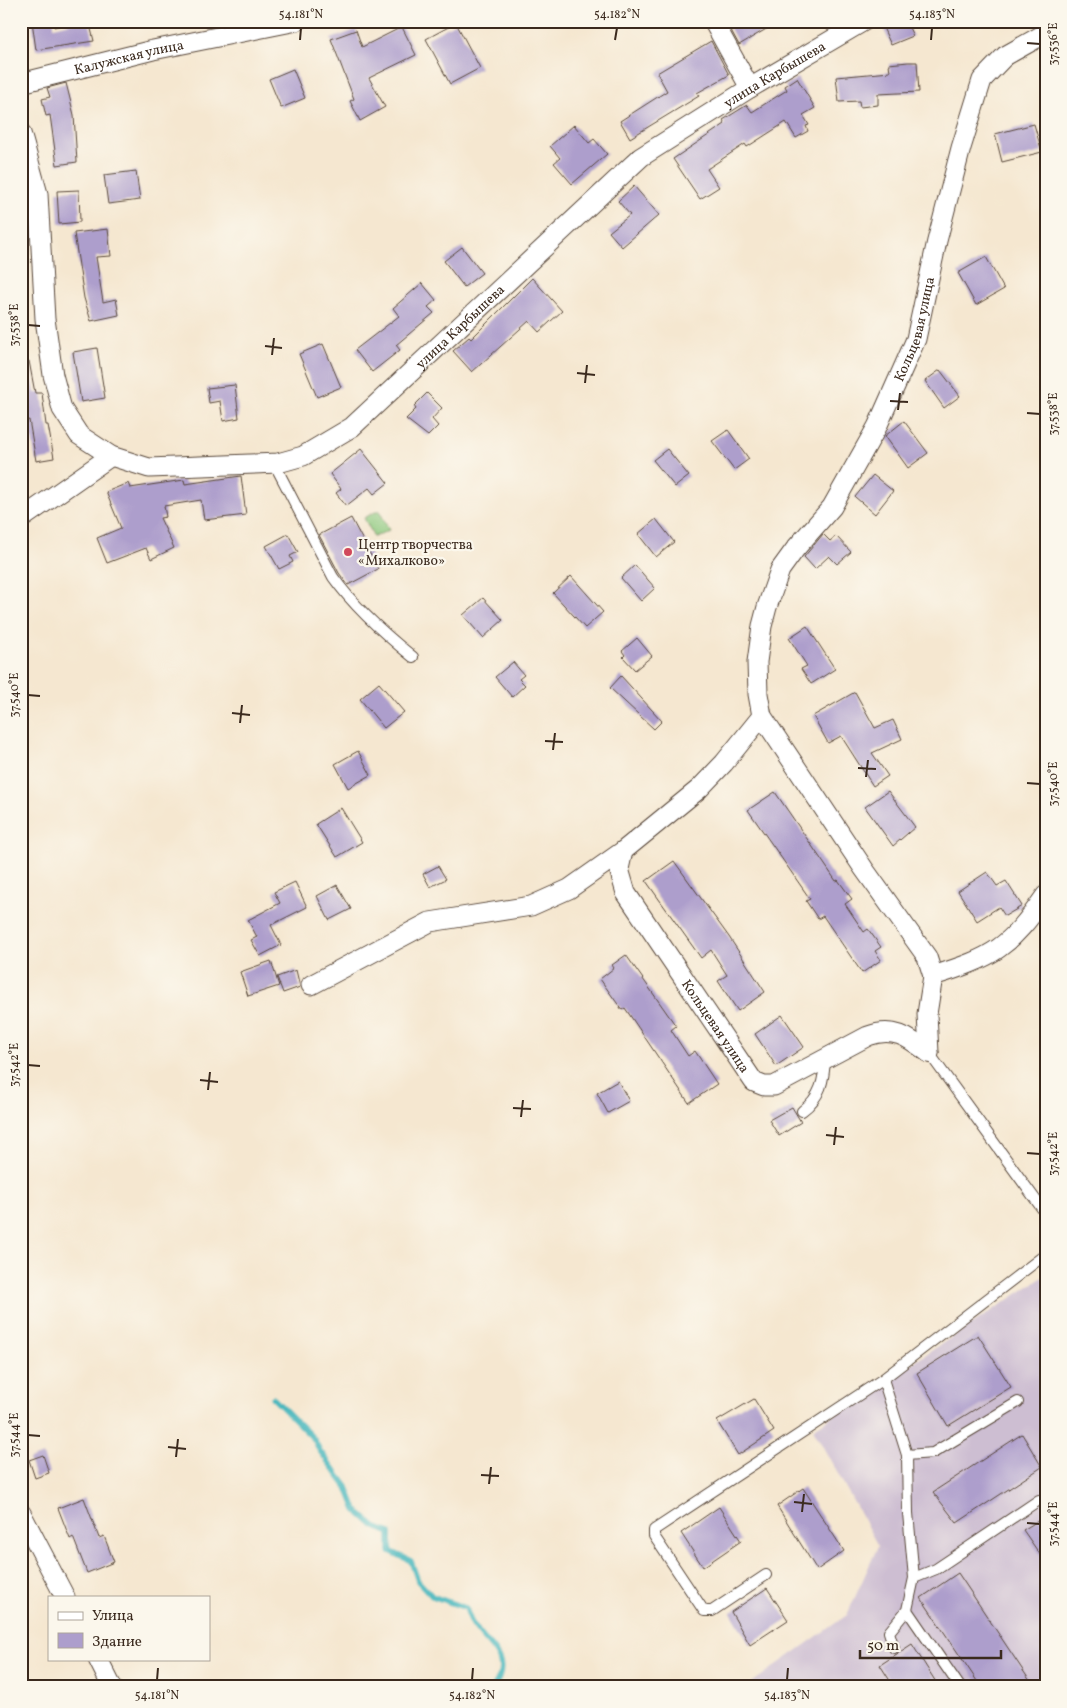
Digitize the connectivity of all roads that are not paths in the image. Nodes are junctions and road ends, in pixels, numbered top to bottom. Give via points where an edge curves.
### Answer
1 (297, 21) edge
2 (713, 21) edge
3 (864, 21) edge
4 (235, 27) edge
5 (1046, 32) edge
6 (21, 83) edge
7 (750, 88) junction
8 (21, 133) edge
9 (111, 456) junction
10 (274, 463) junction
11 (21, 519) edge
12 (413, 657) dead end
13 (762, 716) junction
14 (623, 851) junction
15 (1046, 895) edge
16 (933, 976) junction
17 (311, 985) dead end
18 (929, 1053) junction
19 (825, 1059) junction
20 (802, 1111) dead end
21 (1046, 1214) edge
22 (1046, 1254) edge
23 (883, 1379) junction
24 (1018, 1402) dead end
25 (907, 1455) junction
26 (1046, 1500) edge
27 (21, 1513) edge
28 (766, 1575) dead end
29 (914, 1578) junction
30 (64, 1596) edge
31 (907, 1610) junction
32 (894, 1648) dead end
33 (98, 1660) edge
34 (112, 1687) edge
35 (960, 1687) edge

1 - 4 street, Калужская улица
2 - 7 street
3 - 7 street, улица Карбышева
4 - 6 street, Калужская улица
5 - 13 street, Кольцевая улица via 1005,56 982,80 959,157 916,339 877,427 832,507 780,570 767,607 757,662
7 - 10 street, улица Карбышева via 641,157 352,427 304,456
8 - 9 street, улица Карбышева via 38,194 46,338 58,401 75,430
9 - 10 street, улица Карбышева via 149,468
9 - 11 street
10 - 12 lane via 332,577 378,628
13 - 14 street via 699,789
13 - 16 street, Кольцевая улица via 924,952
14 - 17 street via 549,899 532,906 430,922
14 - 19 street, Кольцевая улица via 619,870 626,893 752,1081 774,1086
15 - 16 street via 1022,928 995,952
16 - 18 street via 927,1014
18 - 19 street, Кольцевая улица via 906,1036 888,1032 868,1036
18 - 21 lane
19 - 20 lane via 820,1091
22 - 23 lane
23 - 25 lane
23 - 28 lane via 653,1531 704,1611 712,1611
24 - 25 lane via 933,1454
25 - 29 lane
26 - 29 lane via 1039,1500 936,1569
27 - 30 street
29 - 31 lane
31 - 32 lane via 889,1632
31 - 35 lane
33 - 34 street

